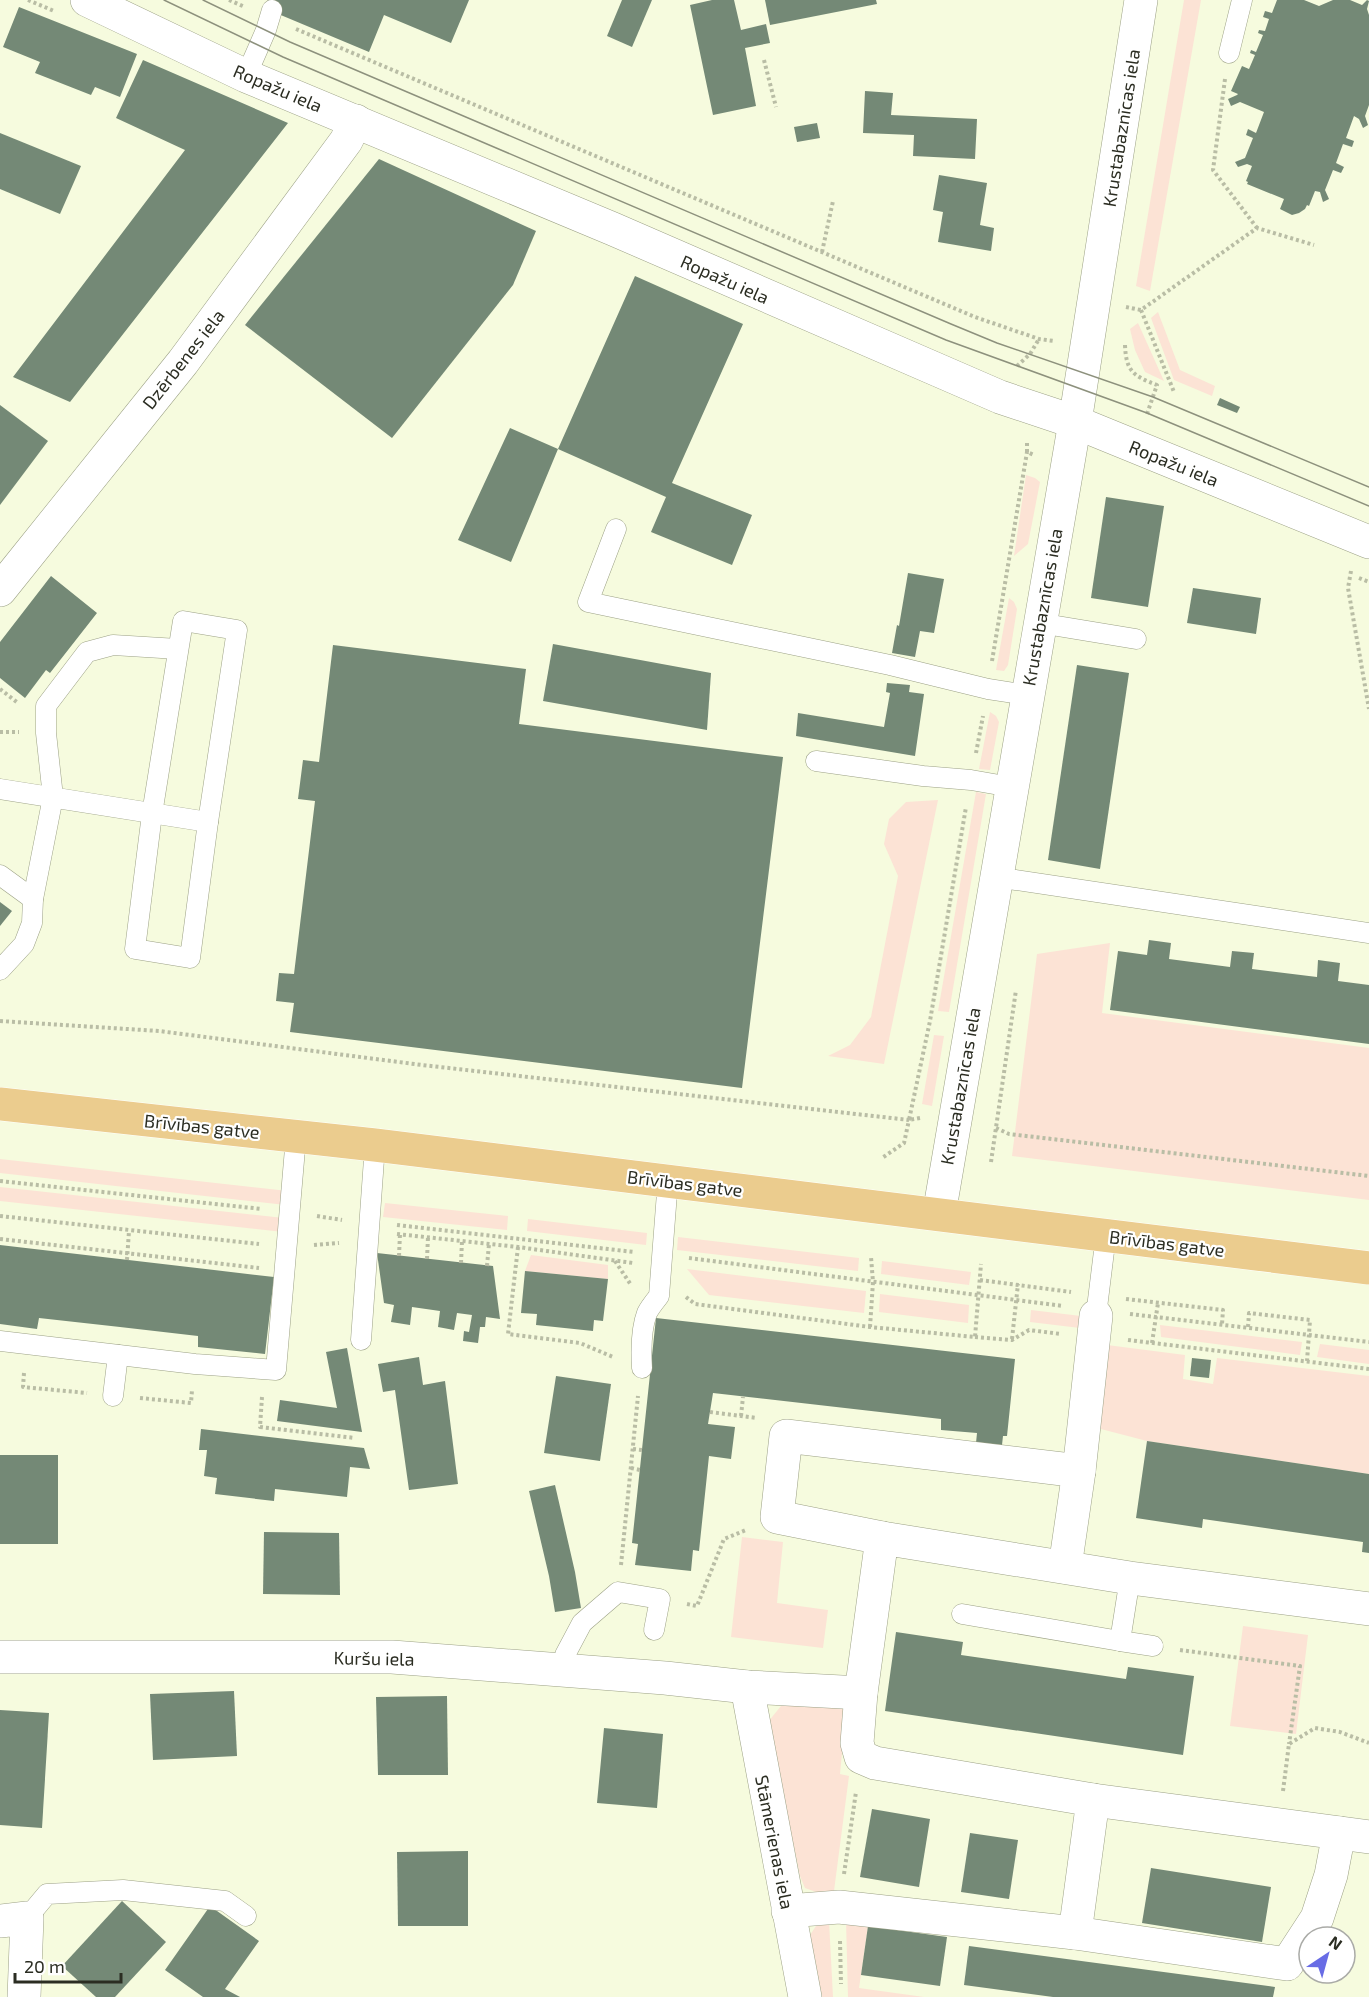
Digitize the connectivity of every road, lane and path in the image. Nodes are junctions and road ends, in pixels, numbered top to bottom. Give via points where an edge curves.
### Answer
1 (87, 0) edge
2 (1141, 0) edge
3 (1242, 0) edge
4 (271, 14) joint
5 (1229, 53) joint
6 (764, 60) dead end
7 (246, 76) junction
8 (776, 107) dead end
9 (356, 121) junction
10 (833, 201) dead end
11 (1257, 228) junction
12 (1314, 245) dead end
13 (822, 252) junction
14 (1141, 310) junction
15 (1123, 317) dead end
16 (1125, 339) dead end
17 (1086, 349) junction
18 (1126, 361) junction
19 (1174, 392) dead end
20 (1075, 422) junction
21 (1135, 447) junction
22 (616, 529) dead end
23 (1365, 541) edge
24 (3, 581) edge
25 (1039, 623) junction
26 (1136, 639) dead end
27 (178, 649) junction
28 (1027, 695) junction
29 (1369, 709) edge
30 (816, 761) dead end
31 (1011, 787) junction
32 (0, 789) edge
33 (53, 796) junction
34 (152, 814) junction
35 (208, 822) junction
36 (0, 875) edge
37 (996, 877) junction
38 (33, 900) junction
39 (1369, 933) edge
40 (0, 970) edge
41 (0, 1021) edge
42 (0, 1104) edge
43 (996, 1128) dead end
44 (297, 1137) junction
45 (375, 1145) junction
46 (882, 1158) dead end
47 (1369, 1176) edge
48 (0, 1180) edge
49 (668, 1180) junction
50 (289, 1213) junction
51 (939, 1214) junction
52 (0, 1216) edge
53 (369, 1226) junction
54 (129, 1231) junction
55 (400, 1234) junction
56 (1106, 1236) junction
57 (428, 1238) junction
58 (0, 1239) edge
59 (462, 1241) junction
60 (489, 1244) junction
61 (286, 1247) junction
62 (518, 1247) junction
63 (127, 1253) junction
64 (662, 1255) junction
65 (399, 1256) dead end
66 (871, 1257) dead end
67 (427, 1259) dead end
68 (127, 1260) dead end
69 (460, 1263) dead end
70 (981, 1264) dead end
71 (487, 1266) dead end
72 (1369, 1268) edge
73 (284, 1271) junction
74 (661, 1276) junction
75 (873, 1282) junction
76 (1018, 1284) dead end
77 (979, 1294) junction
78 (1016, 1299) junction
79 (1158, 1303) dead end
80 (1156, 1317) junction
81 (1095, 1321) junction
82 (870, 1327) junction
83 (1248, 1328) junction
84 (1309, 1335) junction
85 (975, 1337) junction
86 (361, 1340) dead end
87 (1012, 1340) junction
88 (0, 1341) edge
89 (1369, 1342) edge
90 (580, 1343) dead end
91 (1152, 1344) junction
92 (118, 1355) junction
93 (1307, 1361) junction
94 (642, 1368) joint
95 (264, 1369) junction
96 (1369, 1369) edge
97 (113, 1396) dead end
98 (743, 1397) dead end
99 (710, 1412) dead end
100 (741, 1416) junction
101 (786, 1436) junction
102 (355, 1438) dead end
103 (633, 1449) junction
104 (642, 1450) dead end
105 (631, 1468) junction
106 (640, 1470) dead end
107 (1079, 1471) junction
108 (777, 1517) junction
109 (882, 1538) junction
110 (1065, 1567) junction
111 (1130, 1578) junction
112 (618, 1592) junction
113 (660, 1599) junction
114 (1369, 1609) edge
115 (962, 1614) dead end
116 (654, 1630) dead end
117 (1120, 1641) junction
118 (1154, 1646) joint
119 (565, 1655) dead end
120 (0, 1657) edge
121 (747, 1687) junction
122 (861, 1693) junction
123 (1369, 1743) edge
124 (1288, 1744) junction
125 (1093, 1800) junction
126 (1278, 1824) junction
127 (1354, 1835) edge
128 (788, 1911) junction
129 (246, 1916) dead end
130 (14, 1919) edge
131 (1075, 1933) junction
132 (24, 1997) edge
133 (805, 1997) edge

1 - 7 street, Ropažu iela
2 - 17 street, Krustabaznīcas iela
3 - 5 lane
4 - 7 lane
4 - 13 path
5 - 11 path via 1214,170
6 - 8 path
7 - 9 street, Ropažu iela
9 - 20 street, Ropažu iela via 1000,397
9 - 24 street, Dzērbenes iela via 346,141 183,362
10 - 13 path
11 - 12 path
11 - 14 path
13 - 17 path via 975,317 1039,339
14 - 15 path via 1123,306
14 - 19 path
16 - 18 path
17 - 18 path
17 - 20 street, Krustabaznīcas iela
18 - 21 path via 1135,376 1157,385
20 - 21 street, Ropažu iela
20 - 25 street, Krustabaznīcas iela
21 - 23 street, Ropažu iela
22 - 28 lane via 588,602
23 - 29 path via 1348,588
25 - 26 lane
25 - 28 street, Krustabaznīcas iela
27 - 33 lane via 113,645 87,652 46,706
27 - 34 lane
27 - 35 lane via 183,621 237,630
28 - 31 street, Krustabaznīcas iela
30 - 31 lane
31 - 37 street, Krustabaznīcas iela
32 - 33 lane
33 - 34 lane
33 - 38 lane
34 - 35 lane
34 - 35 lane via 135,949 190,958
36 - 38 lane
37 - 39 lane
37 - 51 street, Krustabaznīcas iela
38 - 40 lane via 32,923 24,944
41 - 46 path via 159,1031 909,1120 904,1143
42 - 44 highway, Brīvības gatve
43 - 47 path via 1009,1134
44 - 45 highway, Brīvības gatve
44 - 50 lane
45 - 49 highway, Brīvības gatve
45 - 53 lane
48 - 50 path
49 - 51 highway, Brīvības gatve
49 - 64 lane
50 - 53 path
50 - 61 lane
51 - 56 highway, Brīvības gatve
52 - 54 path
53 - 55 path
53 - 61 path via 342,1243
53 - 64 path
53 - 86 lane
54 - 61 path
54 - 63 path
55 - 57 path
55 - 65 path
56 - 72 highway, Brīvības gatve
56 - 81 lane
57 - 59 path
57 - 67 path
58 - 63 path
59 - 60 path
59 - 69 path
60 - 62 path
60 - 71 path
61 - 73 lane
62 - 74 path via 649,1266
62 - 90 path via 508,1334
63 - 68 path
63 - 73 path
64 - 74 lane
64 - 75 path
66 - 75 path
70 - 77 path
73 - 95 lane via 276,1370
74 - 82 path via 695,1304
74 - 94 lane via 659,1296 646,1318
75 - 77 path
75 - 82 path
76 - 78 path
77 - 78 path
77 - 85 path
78 - 81 path
78 - 87 path
79 - 80 path
80 - 81 path
80 - 83 path
80 - 91 path
81 - 87 path via 1029,1330
81 - 91 path
81 - 107 street
82 - 85 path
83 - 84 path
83 - 84 path via 1250,1313 1310,1320
84 - 89 path
84 - 93 path
85 - 87 path
88 - 92 lane
91 - 93 path
92 - 95 lane
92 - 97 lane
93 - 96 path
94 - 103 path
95 - 102 path via 260,1427
98 - 100 path
99 - 100 path
100 - 101 path via 770,1420
101 - 107 street
101 - 108 street
103 - 104 path
103 - 105 path
105 - 106 path
105 - 112 path
107 - 110 street
108 - 109 street
108 - 113 path via 724,1539 697,1606
109 - 110 street
109 - 122 street
110 - 111 street
111 - 114 street
111 - 117 lane
112 - 113 lane
112 - 119 lane via 582,1623
113 - 116 lane
115 - 117 lane
117 - 118 lane
118 - 124 path via 1300,1666
120 - 121 street, Kuršu iela via 392,1657
121 - 122 street, Kuršu iela
121 - 128 street, Stāmerienas iela
122 - 125 street via 857,1743 861,1757 875,1763
123 - 124 path via 1315,1728
124 - 126 path
125 - 126 street
125 - 131 street
126 - 127 street
127 - 131 street via 1331,1875 1317,1918 1287,1964
128 - 131 street via 840,1907
128 - 133 street, Stāmerienas iela
129 - 130 lane via 225,1901 123,1890 47,1894
130 - 132 street

